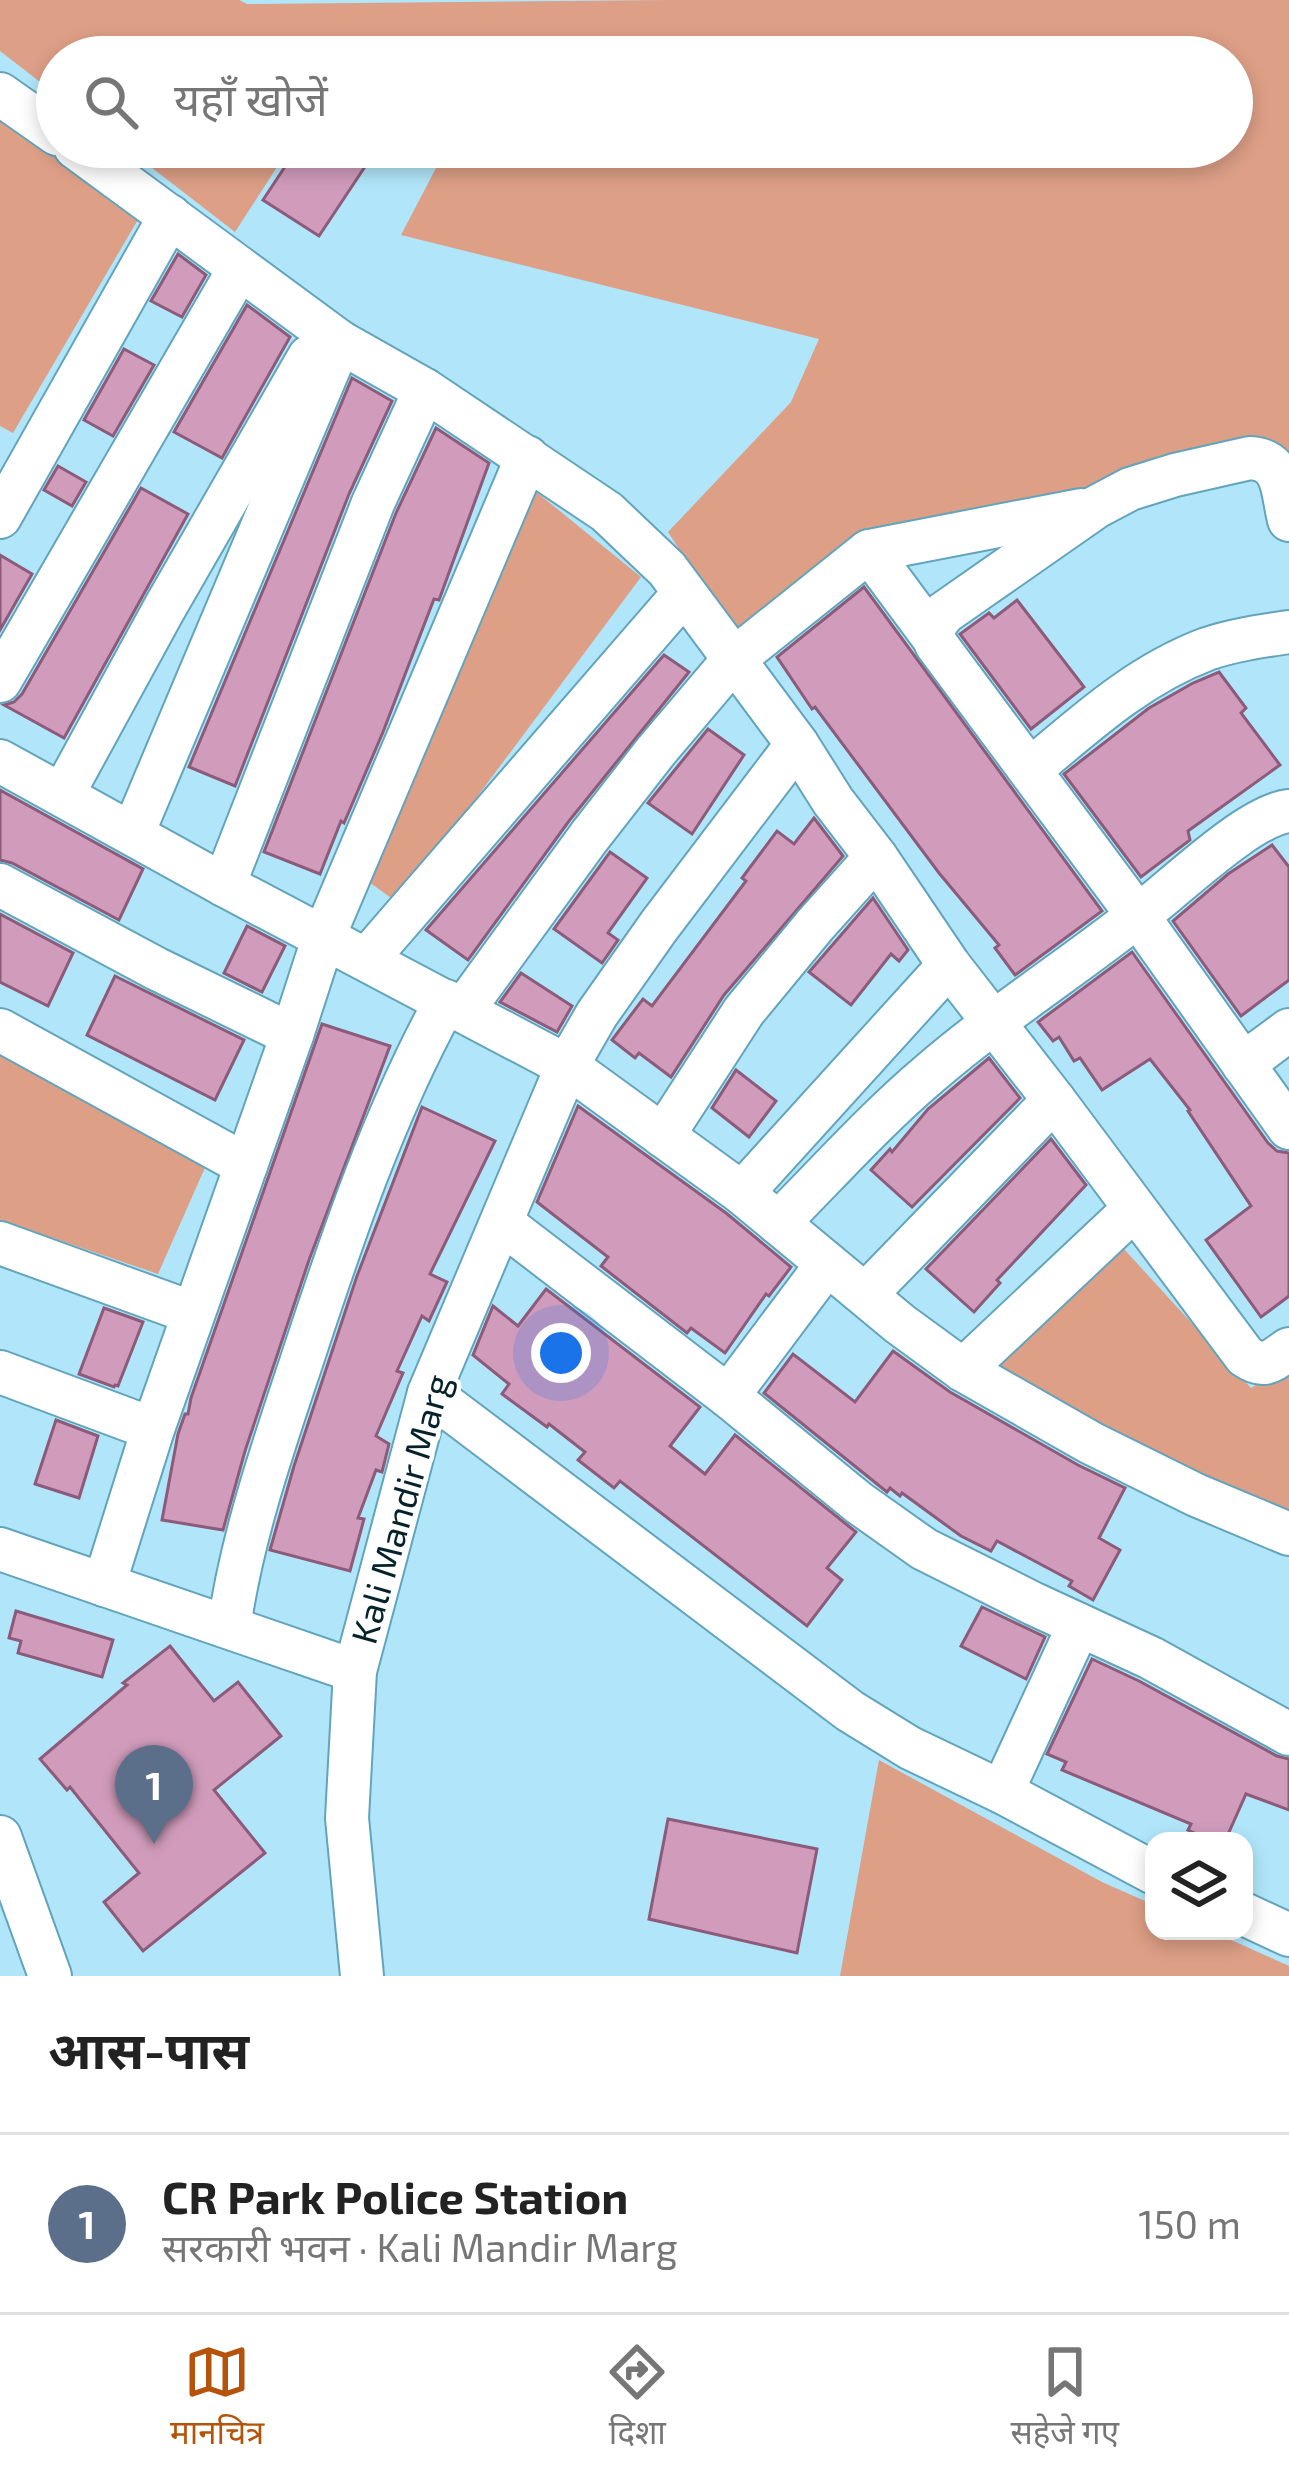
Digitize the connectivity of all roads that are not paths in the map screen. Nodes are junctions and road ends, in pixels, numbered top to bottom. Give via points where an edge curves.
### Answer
1 (0, 94) edge
2 (36, 119) edge
3 (103, 168) edge
4 (170, 216) junction
5 (239, 269) junction
6 (332, 336) junction
7 (424, 390) junction
8 (526, 457) junction
9 (15, 458) edge
10 (1096, 507) junction
11 (0, 518) edge
12 (1289, 520) edge
13 (869, 550) junction
14 (684, 593) junction
15 (1289, 632) edge
16 (932, 636) junction
17 (734, 659) junction
18 (0, 681) edge
19 (797, 744) junction
20 (0, 760) edge
21 (1030, 770) junction
22 (63, 794) junction
23 (1289, 811) edge
24 (133, 832) junction
25 (876, 857) junction
26 (0, 885) edge
27 (224, 885) junction
28 (1138, 916) junction
29 (324, 936) junction
30 (367, 959) junction
31 (949, 965) junction
32 (454, 1005) junction
33 (994, 1023) junction
34 (0, 1030) edge
35 (1289, 1030) edge
36 (292, 1035) junction
37 (1244, 1064) junction
38 (566, 1066) junction
39 (1054, 1100) junction
40 (1289, 1128) edge
41 (663, 1136) junction
42 (246, 1165) junction
43 (742, 1193) junction
44 (1134, 1209) junction
45 (502, 1223) junction
46 (778, 1223) junction
47 (0, 1243) edge
48 (827, 1264) junction
49 (866, 1294) junction
50 (193, 1313) junction
51 (1289, 1349) edge
52 (963, 1370) junction
53 (0, 1372) edge
54 (429, 1393) junction
55 (728, 1396) junction
56 (153, 1429) junction
57 (1289, 1534) edge
58 (0, 1549) edge
59 (104, 1585) junction
60 (1079, 1625) junction
61 (229, 1627) junction
62 (356, 1671) junction
63 (1289, 1734) edge
64 (1002, 1792) junction
65 (0, 1837) edge
66 (1145, 1868) edge
67 (1253, 1918) edge
68 (1289, 1935) edge
69 (50, 1976) edge
70 (362, 1976) edge

1 - 2 street
3 - 4 street
4 - 5 street
4 - 9 street
5 - 6 street
5 - 18 street
6 - 7 street
6 - 22 street via 164,608
6 - 24 street
7 - 8 street
7 - 27 street
8 - 14 street via 607,512
8 - 29 street
9 - 11 street
10 - 12 street via 1130,489 1250,458 1276,470
10 - 13 street
10 - 16 street via 944,614
13 - 16 street
13 - 17 street
14 - 17 street
14 - 30 street
15 - 21 street via 1210,648 1162,669
16 - 21 street
17 - 19 street
17 - 32 street
19 - 25 street
19 - 38 street, Kali Mandir Marg via 659,926
20 - 22 street
21 - 28 street
22 - 24 street
23 - 28 street via 1240,835
24 - 27 street
25 - 31 street
25 - 41 street via 744,1011
26 - 36 street
27 - 29 street
28 - 33 street
28 - 37 street
29 - 30 street
29 - 36 street
30 - 32 street
31 - 33 street
31 - 43 street
32 - 38 street
32 - 61 street via 405,1085 325,1290 274,1443
33 - 39 street
33 - 46 street via 926,1076
34 - 42 street
35 - 37 street
36 - 42 street
37 - 40 street
38 - 41 street
38 - 45 street, Kali Mandir Marg
39 - 44 street
39 - 49 street
41 - 43 street
42 - 50 street
43 - 46 street
44 - 51 street via 1245,1356 1269,1364
44 - 52 street
45 - 54 street, Kali Mandir Marg
45 - 55 street
46 - 48 street
47 - 50 street
48 - 49 street
48 - 55 street
49 - 52 street
50 - 56 street
52 - 57 street via 1091,1443
53 - 56 street
54 - 62 street, Kali Mandir Marg
54 - 64 street via 850,1711
55 - 60 street via 924,1549
56 - 59 street
58 - 59 street
59 - 61 street
60 - 63 street
60 - 64 street
61 - 62 street
62 - 70 street, Kali Mandir Marg via 347,1818
64 - 66 street
65 - 69 street
67 - 68 street

